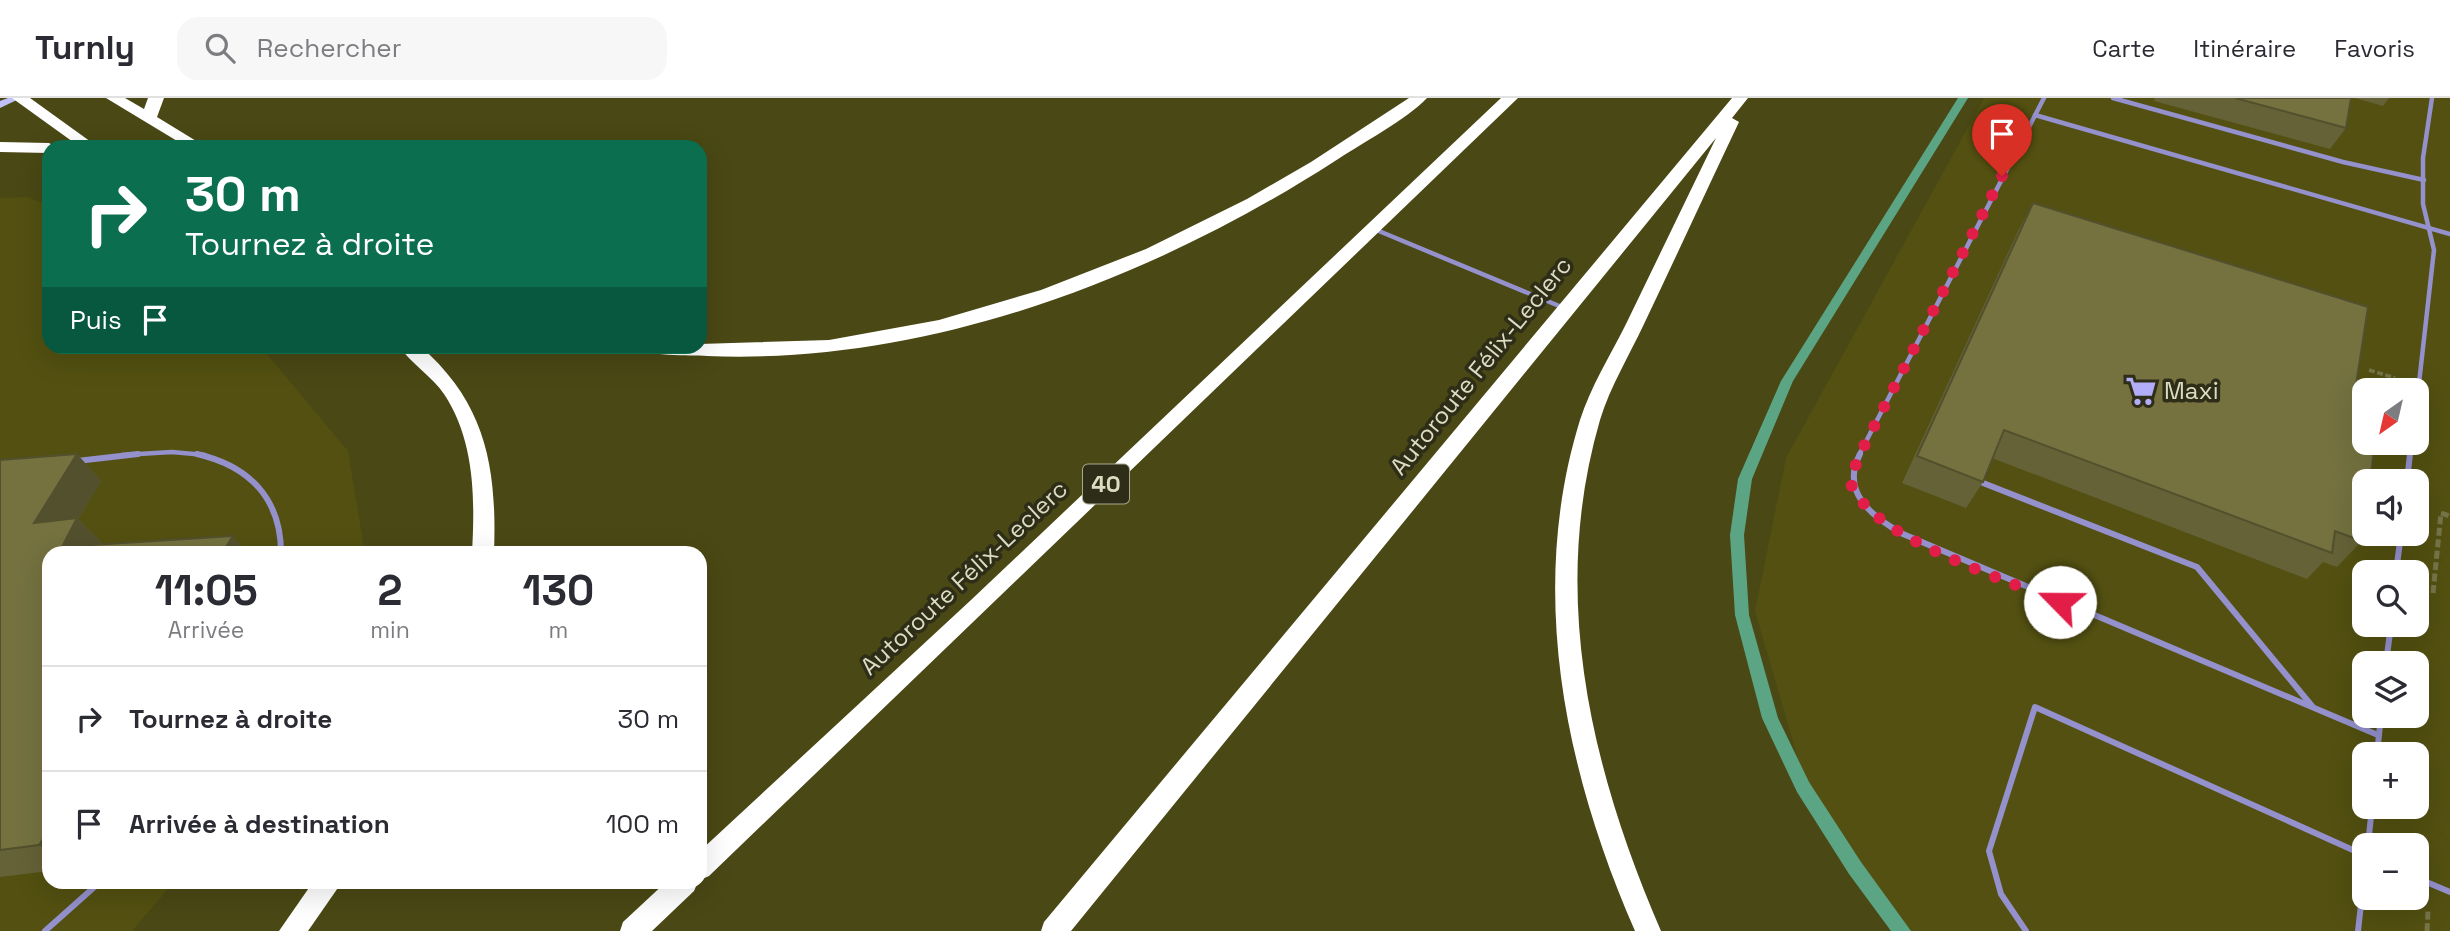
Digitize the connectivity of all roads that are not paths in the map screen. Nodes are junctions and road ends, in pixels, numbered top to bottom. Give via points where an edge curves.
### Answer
1 (18, 98) edge
2 (114, 98) edge
3 (156, 98) edge
4 (1419, 98) edge
5 (1510, 98) edge
6 (1741, 98) edge
7 (2044, 98) edge
8 (2113, 98) edge
9 (2432, 98) edge
10 (0, 105) edge
11 (2035, 115) junction
12 (149, 118) junction
13 (80, 140) edge
14 (186, 140) edge
15 (0, 147) edge
16 (42, 148) edge
17 (2424, 180) junction
18 (2428, 227) junction
19 (1374, 229) junction
20 (2450, 234) edge
21 (1566, 309) junction
22 (707, 350) edge
23 (416, 354) edge
24 (2420, 378) edge
25 (64, 462) edge
26 (1978, 481) edge
27 (280, 546) edge
28 (483, 546) edge
29 (2315, 709) junction
30 (2379, 728) edge
31 (2378, 735) junction
32 (2378, 742) edge
33 (2352, 850) edge
34 (707, 861) edge
35 (2429, 883) edge
36 (92, 889) edge
37 (324, 889) edge
38 (678, 889) edge
39 (2450, 892) edge
40 (2360, 910) edge
41 (45, 931) edge
42 (292, 931) edge
43 (633, 931) edge
44 (1054, 931) edge
45 (1648, 931) edge
46 (2026, 931) edge
47 (2358, 931) edge

1 - 10 street
1 - 13 highway
2 - 12 highway
3 - 12 highway
4 - 22 highway via 1212,225 1017,303 922,329 829,346
5 - 19 highway, Autoroute Félix-Leclerc / 40
6 - 21 highway, Autoroute Félix-Leclerc
6 - 45 highway via 1591,416 1573,491 1567,585 1578,714 1609,838
7 - 11 lane
8 - 17 lane
9 - 17 lane
11 - 18 lane
11 - 29 lane via 1857,460 1851,484 1855,496 1877,519 1933,549
12 - 14 highway
15 - 16 highway
17 - 18 lane
18 - 20 lane
18 - 24 lane via 2434,250
19 - 21 lane
19 - 34 highway, Autoroute Félix-Leclerc / 40
21 - 44 highway, Autoroute Félix-Leclerc
23 - 28 highway via 451,389 475,434 485,495
25 - 27 lane via 199,452 229,460 264,490 276,512
26 - 29 lane via 2197,567
29 - 31 lane
30 - 31 lane
31 - 32 lane
33 - 46 lane via 2035,707 1989,851 1991,874 2004,903
35 - 39 lane
36 - 41 lane
37 - 42 highway
38 - 43 highway
40 - 47 lane

